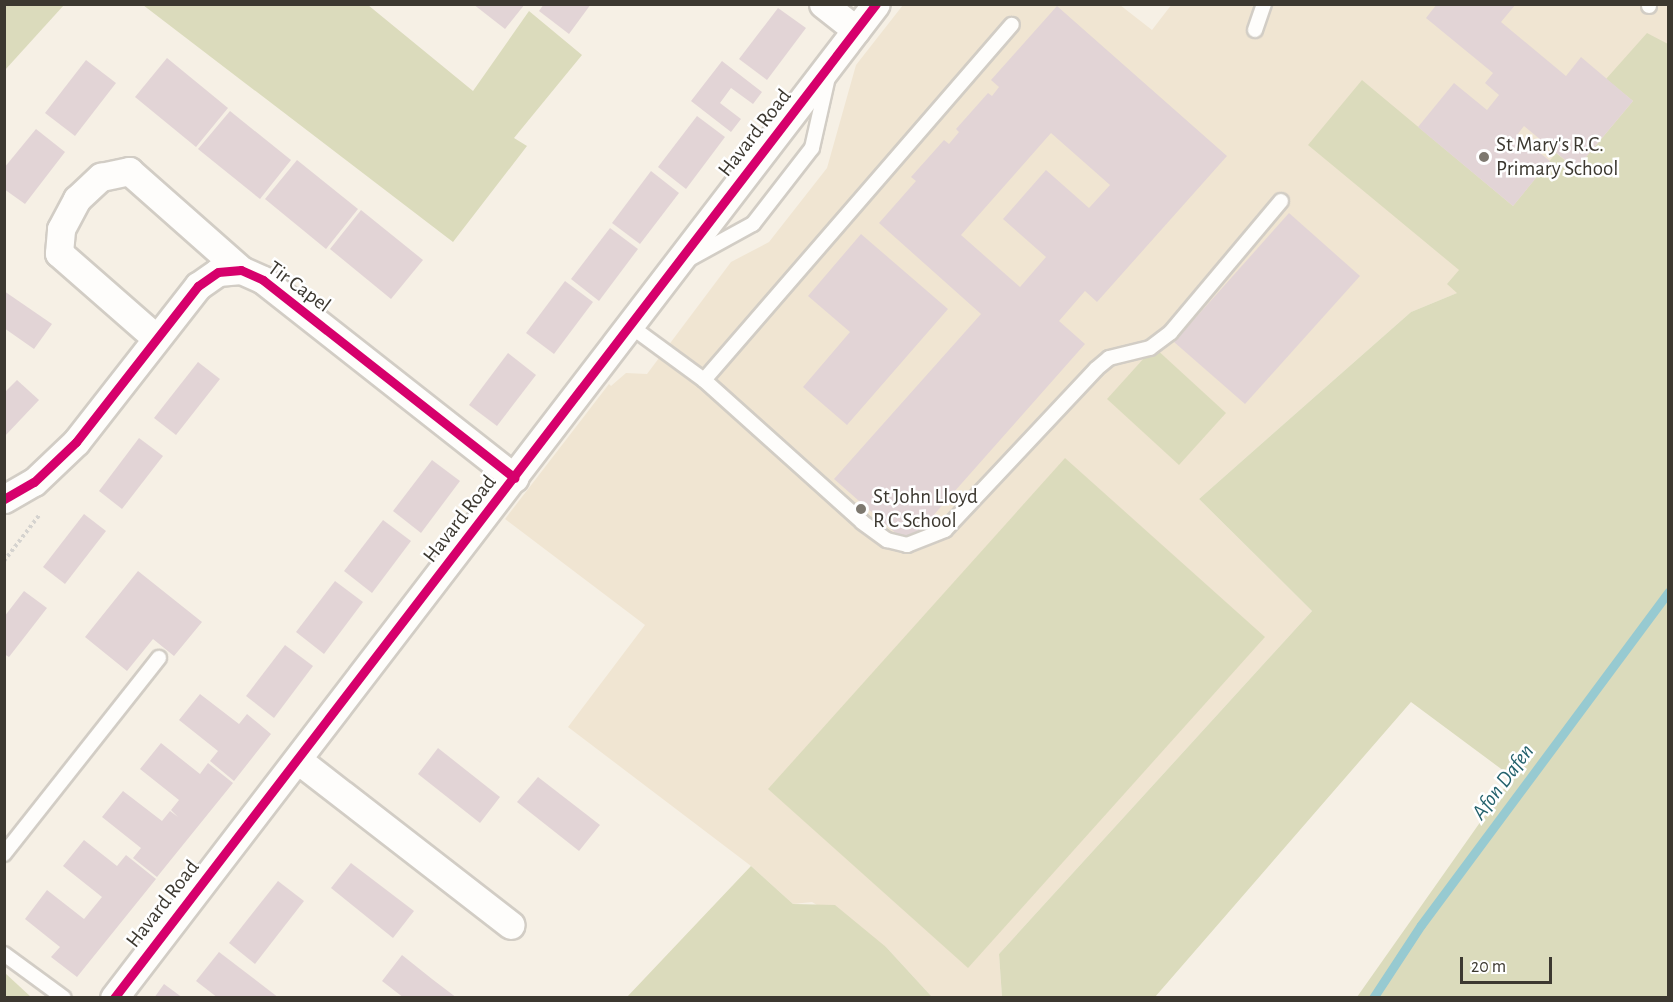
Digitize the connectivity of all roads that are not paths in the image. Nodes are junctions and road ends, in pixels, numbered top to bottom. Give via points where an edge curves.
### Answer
1 (823, 4) edge
2 (876, 4) edge
3 (1264, 4) edge
4 (1012, 25) dead end
5 (856, 30) junction
6 (1255, 30) dead end
7 (831, 63) junction
8 (1281, 201) dead end
9 (674, 268) junction
10 (241, 270) junction
11 (629, 325) junction
12 (156, 338) junction
13 (704, 380) junction
14 (515, 478) junction
15 (4, 499) edge
16 (159, 658) dead end
17 (298, 760) junction
18 (4, 854) edge
19 (511, 925) dead end
20 (4, 954) edge
21 (64, 998) edge
22 (114, 998) edge

1 - 5 street
2 - 5 street, Havard Road
3 - 6 lane
4 - 13 lane
5 - 7 street, Havard Road
7 - 9 street, Havard Road
7 - 9 lane via 812,148 753,224
8 - 13 lane via 1171,332 1150,348 1109,358 945,530 907,545 887,540 862,522
9 - 11 street, Havard Road
10 - 12 street, Tir Capel via 218,272 198,286
10 - 12 street via 129,171 101,177 77,199 61,229 59,253
10 - 14 street, Tir Capel via 263,280
11 - 13 lane
11 - 14 street, Havard Road
12 - 15 street, Tir Capel via 76,442 34,482
14 - 17 street, Havard Road
16 - 18 lane
17 - 19 street
17 - 22 street, Havard Road
20 - 21 lane

